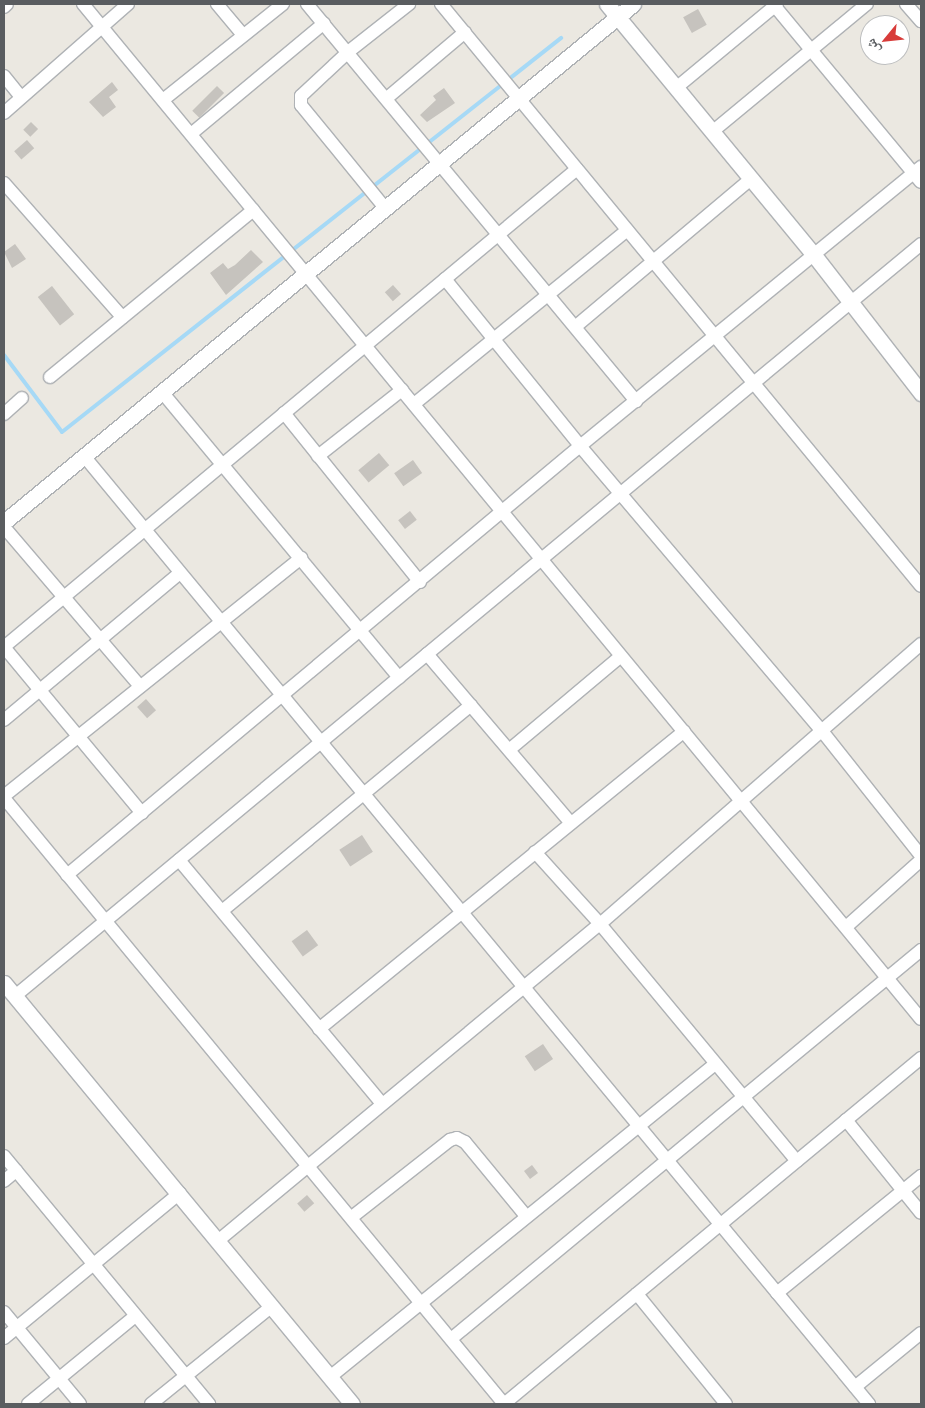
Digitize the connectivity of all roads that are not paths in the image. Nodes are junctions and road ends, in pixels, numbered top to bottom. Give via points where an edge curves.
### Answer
1 (7, 4) edge
2 (83, 4) edge
3 (128, 4) edge
4 (217, 4) edge
5 (283, 4) edge
6 (307, 4) edge
7 (409, 4) edge
8 (441, 4) edge
9 (606, 4) edge
10 (633, 4) edge
11 (775, 4) edge
12 (867, 4) edge
13 (906, 4) edge
14 (4, 7) edge
15 (617, 17) junction
16 (921, 21) edge
17 (324, 23) junction
18 (102, 27) junction
19 (465, 32) junction
20 (243, 35) junction
21 (811, 50) junction
22 (348, 52) junction
23 (4, 76) edge
24 (676, 88) junction
25 (22, 97) junction
26 (520, 97) junction
27 (387, 98) junction
28 (163, 100) junction
29 (4, 113) edge
30 (712, 132) junction
31 (191, 134) junction
32 (440, 162) junction
33 (578, 169) junction
34 (919, 174) edge
35 (751, 179) junction
36 (4, 183) edge
37 (385, 208) junction
38 (253, 210) junction
39 (628, 230) junction
40 (499, 234) junction
41 (921, 244) edge
42 (814, 255) junction
43 (654, 262) junction
44 (306, 273) junction
45 (445, 279) junction
46 (548, 295) junction
47 (850, 302) junction
48 (122, 318) junction
49 (575, 327) junction
50 (715, 335) junction
51 (493, 339) junction
52 (365, 346) junction
53 (50, 377) dead end
54 (753, 383) junction
55 (402, 390) junction
56 (162, 392) junction
57 (921, 394) edge
58 (22, 398) dead end
59 (636, 401) junction
60 (414, 404) junction
61 (284, 413) junction
62 (4, 414) edge
63 (580, 446) junction
64 (84, 456) junction
65 (318, 456) junction
66 (223, 464) junction
67 (620, 493) junction
68 (502, 512) junction
69 (4, 522) edge
70 (4, 527) edge
71 (144, 530) junction
72 (300, 558) junction
73 (542, 559) junction
74 (180, 573) junction
75 (420, 582) junction
76 (921, 586) edge
77 (64, 597) junction
78 (220, 622) junction
79 (361, 632) junction
80 (100, 640) junction
81 (921, 644) edge
82 (4, 647) edge
83 (427, 654) junction
84 (621, 656) junction
85 (399, 677) junction
86 (140, 686) junction
87 (39, 690) junction
88 (282, 698) junction
89 (471, 705) junction
90 (4, 720) edge
91 (684, 731) junction
92 (822, 731) junction
93 (78, 737) junction
94 (321, 742) junction
95 (509, 750) junction
96 (363, 794) junction
97 (4, 797) edge
98 (742, 800) junction
99 (142, 813) junction
100 (571, 823) junction
101 (535, 852) junction
102 (921, 858) edge
103 (180, 860) junction
104 (67, 875) junction
105 (222, 911) junction
106 (462, 912) junction
107 (106, 921) junction
108 (600, 924) junction
109 (846, 927) junction
110 (921, 950) edge
111 (888, 978) junction
112 (4, 983) edge
113 (523, 986) junction
114 (15, 996) junction
115 (921, 1019) edge
116 (319, 1029) junction
117 (921, 1058) edge
118 (715, 1064) junction
119 (742, 1096) junction
120 (382, 1104) junction
121 (846, 1120) junction
122 (639, 1127) junction
123 (4, 1156) edge
124 (666, 1160) junction
125 (797, 1161) junction
126 (308, 1166) junction
127 (16, 1171) junction
128 (921, 1176) edge
129 (4, 1182) edge
130 (903, 1191) junction
131 (180, 1194) junction
132 (921, 1213) edge
133 (526, 1216) junction
134 (352, 1218) junction
135 (720, 1225) junction
136 (218, 1240) junction
137 (93, 1264) junction
138 (777, 1293) junction
139 (637, 1294) junction
140 (420, 1303) junction
141 (272, 1306) junction
142 (4, 1312) edge
143 (135, 1316) junction
144 (17, 1327) junction
145 (921, 1333) edge
146 (4, 1338) edge
147 (451, 1339) junction
148 (185, 1376) junction
149 (330, 1377) junction
150 (60, 1379) junction
151 (855, 1387) junction
152 (28, 1404) edge
153 (80, 1404) edge
154 (151, 1404) edge
155 (209, 1404) edge
156 (352, 1404) edge
157 (726, 1404) edge
158 (869, 1404) edge

1 - 14 street
2 - 18 street
3 - 18 street
4 - 20 street
5 - 20 street
6 - 17 street
7 - 22 street
8 - 19 street
9 - 15 street
10 - 15 street
11 - 21 street
11 - 24 street
12 - 21 street
13 - 16 street
15 - 24 street
15 - 26 street
17 - 22 street
17 - 31 street
18 - 25 street
18 - 28 street
19 - 26 street
19 - 27 street
20 - 28 street
21 - 30 street
21 - 34 street
22 - 27 street
22 - 37 street via 305,89 301,105
23 - 25 street
24 - 30 street
25 - 29 street
26 - 32 street
26 - 33 street
27 - 32 street
28 - 31 street
30 - 35 street
31 - 38 street
32 - 37 street
32 - 40 street
33 - 39 street
33 - 40 street
34 - 42 street
35 - 42 street
35 - 43 street
36 - 48 street
37 - 44 street
38 - 44 street
38 - 48 street
39 - 43 street
39 - 46 street
40 - 45 street
40 - 46 street
41 - 47 street
42 - 47 street
42 - 50 street
43 - 49 street
43 - 50 street
44 - 52 street
44 - 56 street
45 - 51 street
45 - 52 street
46 - 49 street
46 - 51 street
47 - 54 street
47 - 57 street
48 - 53 street
49 - 59 street
50 - 54 street
50 - 59 street
51 - 60 street
51 - 63 street
52 - 55 street
52 - 61 street
54 - 67 street
54 - 76 street
55 - 60 street
55 - 65 street
56 - 64 street
56 - 66 street
58 - 62 street
59 - 63 street
60 - 68 street
61 - 65 street
61 - 66 street
63 - 67 street
63 - 68 street
64 - 69 street
64 - 71 street
65 - 75 street
66 - 71 street
66 - 72 street
67 - 73 street
67 - 92 street
68 - 73 street
68 - 75 street
70 - 77 street
71 - 74 street
71 - 77 street
72 - 78 street
72 - 79 street
73 - 83 street
73 - 84 street
74 - 78 street
74 - 80 street
75 - 79 street
77 - 80 street
77 - 82 street
78 - 86 street
78 - 88 street
79 - 85 street
79 - 88 street
80 - 86 street
80 - 87 street
81 - 92 street
82 - 87 street
83 - 85 street
83 - 89 street
84 - 91 street
84 - 95 street
85 - 94 street
86 - 93 street
87 - 90 street
87 - 93 street
88 - 94 street
88 - 99 street
89 - 95 street
89 - 96 street
91 - 98 street
91 - 100 street
92 - 98 street
92 - 102 street
93 - 97 street
93 - 99 street
94 - 96 street
94 - 103 street
95 - 100 street
96 - 105 street
96 - 106 street
97 - 104 street
98 - 108 street
98 - 109 street
99 - 104 street
100 - 101 street
101 - 106 street
101 - 108 street
102 - 109 street
103 - 105 street
103 - 107 street
104 - 107 street
105 - 116 street
106 - 113 street
106 - 116 street
107 - 114 street
107 - 126 street
108 - 113 street
108 - 118 street
109 - 111 street
110 - 111 street
111 - 115 street
111 - 119 street
112 - 114 street
113 - 120 street
113 - 122 street
114 - 131 street
116 - 120 street
117 - 121 street
118 - 119 street
118 - 122 street
119 - 124 street
119 - 125 street
120 - 126 street
121 - 125 street
121 - 130 street
122 - 124 street
122 - 133 street
123 - 127 street
124 - 135 street
124 - 147 street
125 - 135 street
126 - 134 street
126 - 136 street
127 - 129 street
127 - 137 street
128 - 130 street
130 - 132 street
130 - 138 street
131 - 136 street
131 - 137 street
133 - 134 street via 465,1142 457,1138 450,1140
133 - 140 street
134 - 140 street
135 - 138 street
135 - 139 street
136 - 141 street
137 - 143 street
137 - 144 street
138 - 151 street
139 - 147 street via 504,1404
139 - 157 street
140 - 147 street
140 - 149 street
141 - 148 street
141 - 149 street
142 - 144 street
143 - 148 street
143 - 150 street
144 - 146 street
144 - 150 street
145 - 151 street
148 - 154 street
148 - 155 street
149 - 156 street
150 - 152 street
150 - 153 street
151 - 158 street

